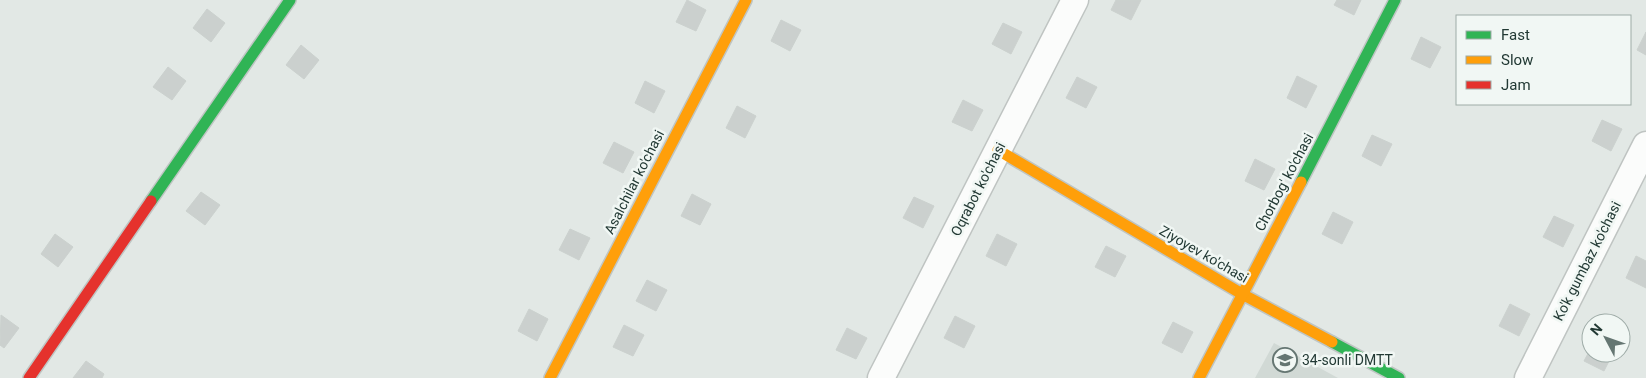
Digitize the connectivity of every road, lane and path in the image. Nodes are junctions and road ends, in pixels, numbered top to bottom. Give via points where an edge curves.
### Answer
1 (290, 0) edge
2 (746, 0) edge
3 (1075, 0) edge
4 (1396, 0) edge
5 (1646, 145) edge
6 (998, 150) junction
7 (1242, 294) junction
8 (29, 378) edge
9 (550, 378) edge
10 (881, 378) edge
11 (1200, 378) edge
12 (1399, 378) edge
13 (1528, 378) edge

1 - 8 street
2 - 9 street, Asalchilar ko'chasi
3 - 6 street, Oqrabot ko'chasi
4 - 7 street, Chorbog' ko'chasi
5 - 13 street, Ko'k gumbaz ko'chasi
6 - 7 street, Ziyoyev ko'chasi
6 - 10 street, Oqrabot ko'chasi
7 - 11 street, Chorbog' ko'chasi
7 - 12 street, Ziyoyev ko'chasi

